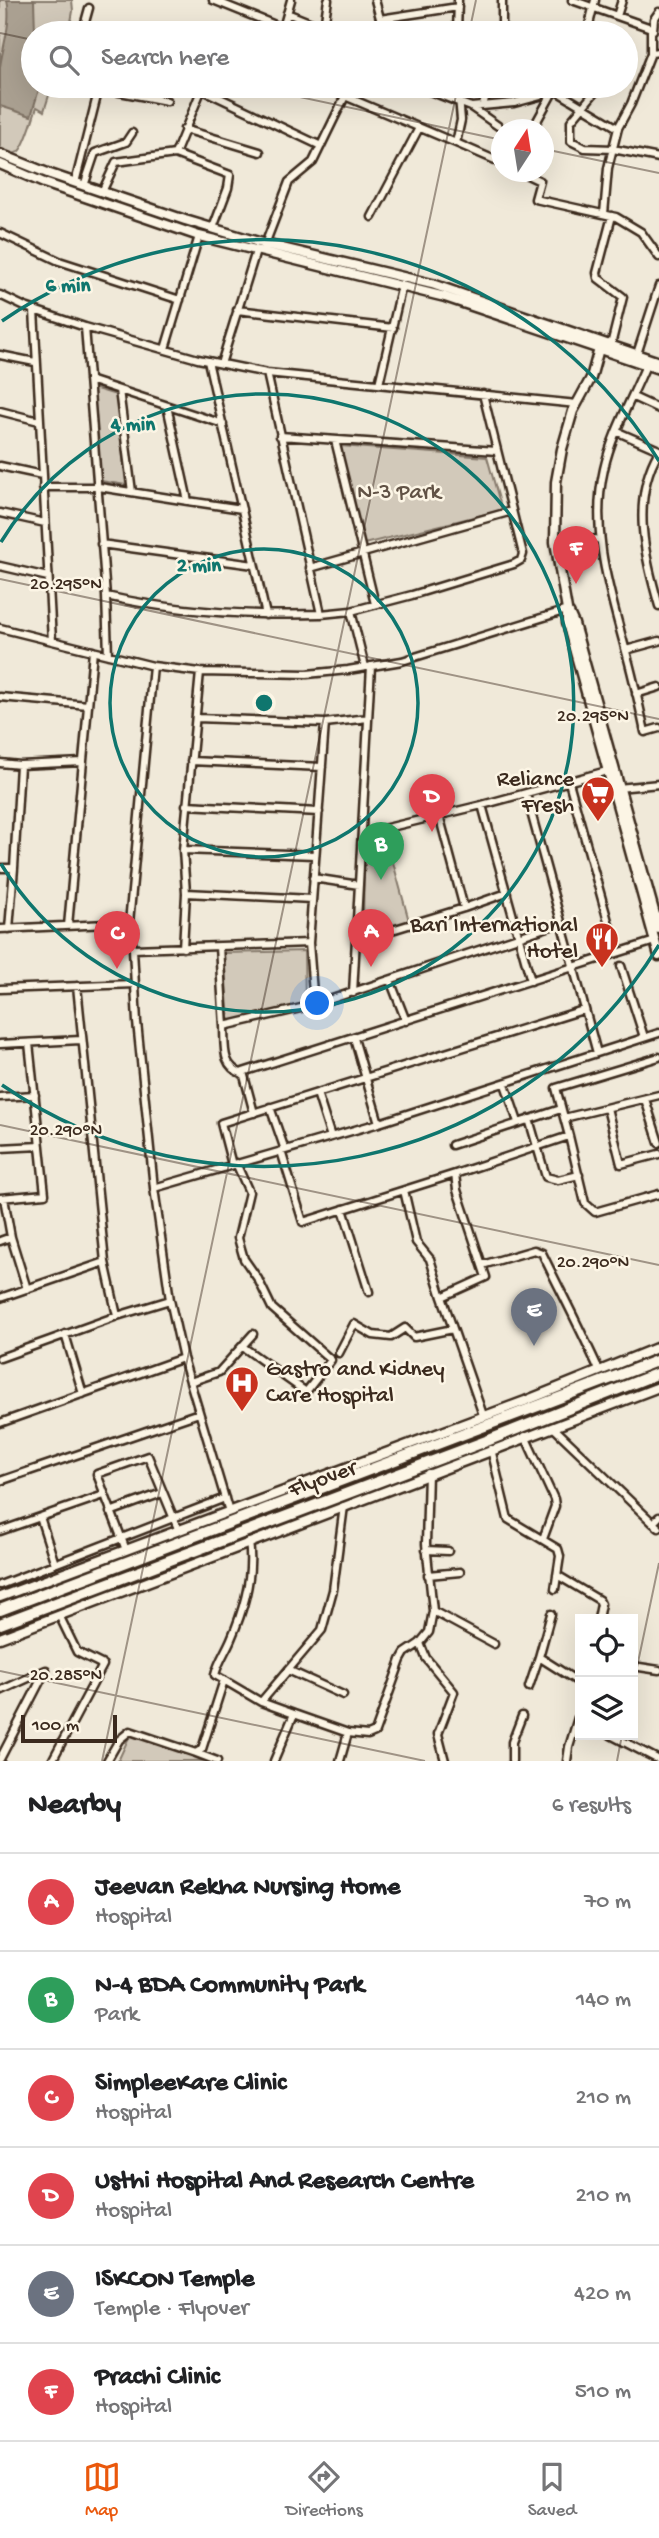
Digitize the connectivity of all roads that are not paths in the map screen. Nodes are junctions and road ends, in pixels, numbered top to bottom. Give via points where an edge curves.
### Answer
1 (213, 0) edge
2 (291, 0) edge
3 (328, 0) edge
4 (375, 0) edge
5 (502, 0) edge
6 (572, 0) edge
7 (622, 0) edge
8 (222, 1) edge
9 (458, 3) edge
10 (594, 4) edge
11 (89, 8) dead end
12 (659, 12) edge
13 (288, 13) junction
14 (617, 16) junction
15 (380, 19) joint
16 (85, 21) edge
17 (267, 21) edge
18 (285, 21) edge
19 (304, 21) edge
20 (325, 21) edge
21 (457, 21) edge
22 (502, 21) edge
23 (630, 21) edge
24 (638, 24) edge
25 (653, 30) junction
26 (655, 53) edge
27 (638, 89) edge
28 (98, 98) edge
29 (153, 98) edge
30 (197, 98) edge
31 (224, 98) edge
32 (344, 98) edge
33 (350, 98) edge
34 (445, 98) edge
35 (459, 98) edge
36 (485, 98) edge
37 (533, 98) edge
38 (547, 98) edge
39 (567, 98) edge
40 (589, 98) edge
41 (634, 98) edge
42 (167, 101) dead end
43 (459, 104) junction
44 (483, 105) junction
45 (471, 107) junction
46 (581, 107) junction
47 (537, 119) edge
48 (491, 121) edge
49 (419, 128) junction
50 (618, 128) junction
51 (184, 130) junction
52 (132, 133) dead end
53 (456, 143) junction
54 (321, 146) junction
55 (613, 149) junction
56 (260, 152) dead end
57 (0, 154) edge
58 (175, 154) junction
59 (491, 158) edge
60 (659, 158) edge
61 (0, 164) edge
62 (540, 182) edge
63 (79, 184) junction
64 (103, 192) junction
65 (604, 214) junction
66 (612, 216) junction
67 (372, 217) dead end
68 (213, 228) junction
69 (0, 233) edge
70 (199, 236) junction
71 (261, 249) junction
72 (658, 254) edge
73 (402, 285) junction
74 (659, 286) edge
75 (0, 297) edge
76 (180, 300) junction
77 (34, 310) junction
78 (237, 310) junction
79 (85, 327) junction
80 (393, 328) junction
81 (605, 348) junction
82 (165, 349) junction
83 (0, 355) edge
84 (636, 358) junction
85 (208, 361) junction
86 (36, 362) junction
87 (659, 362) edge
88 (220, 364) junction
89 (646, 365) junction
90 (659, 369) edge
91 (267, 373) junction
92 (89, 380) junction
93 (379, 384) junction
94 (119, 390) junction
95 (483, 394) junction
96 (633, 397) junction
97 (577, 404) junction
98 (167, 406) junction
99 (659, 409) edge
100 (0, 411) edge
101 (39, 421) junction
102 (222, 424) junction
103 (618, 432) junction
104 (280, 436) junction
105 (335, 440) junction
106 (497, 451) junction
107 (659, 451) edge
108 (0, 466) edge
109 (42, 475) junction
110 (43, 487) junction
111 (99, 487) junction
112 (132, 492) junction
113 (188, 501) junction
114 (242, 509) junction
115 (512, 511) junction
116 (0, 513) edge
117 (45, 523) junction
118 (599, 539) junction
119 (555, 542) junction
120 (101, 544) junction
121 (362, 554) junction
122 (254, 565) junction
123 (0, 566) edge
124 (310, 568) junction
125 (48, 577) junction
126 (656, 584) edge
127 (106, 596) junction
128 (375, 604) junction
129 (659, 606) edge
130 (567, 610) junction
131 (351, 611) junction
132 (321, 614) junction
133 (266, 615) junction
134 (0, 628) edge
135 (52, 641) junction
136 (659, 641) edge
137 (626, 650) junction
138 (93, 651) junction
139 (108, 654) junction
140 (153, 666) junction
141 (368, 667) junction
142 (200, 672) junction
143 (659, 687) edge
144 (636, 694) junction
145 (0, 697) edge
146 (88, 705) junction
147 (197, 718) junction
148 (368, 718) junction
149 (325, 723) junction
150 (659, 728) edge
151 (191, 761) junction
152 (83, 762) junction
153 (0, 764) edge
154 (20, 765) junction
155 (322, 767) junction
156 (607, 771) junction
157 (569, 782) junction
158 (659, 783) edge
159 (616, 788) junction
160 (526, 794) junction
161 (186, 805) junction
162 (482, 806) junction
163 (318, 812) junction
164 (439, 815) junction
165 (362, 834) junction
166 (183, 850) junction
167 (315, 855) junction
168 (0, 868) edge
169 (14, 868) junction
170 (313, 878) junction
171 (359, 885) junction
172 (186, 893) junction
173 (507, 893) junction
174 (312, 899) junction
175 (464, 908) junction
176 (657, 915) edge
177 (129, 923) junction
178 (560, 923) junction
179 (68, 926) junction
180 (0, 929) edge
181 (9, 929) junction
182 (659, 929) edge
183 (519, 936) junction
184 (356, 941) junction
185 (654, 941) junction
186 (309, 943) junction
187 (219, 947) junction
188 (183, 948) junction
189 (133, 949) junction
190 (617, 953) junction
191 (659, 956) edge
192 (621, 966) dead end
193 (572, 968) junction
194 (390, 980) junction
195 (531, 981) junction
196 (135, 984) junction
197 (76, 986) junction
198 (0, 989) edge
199 (353, 993) junction
200 (314, 1006) junction
201 (583, 1010) junction
202 (406, 1021) junction
203 (224, 1026) junction
204 (659, 1033) edge
205 (354, 1038) junction
206 (644, 1038) junction
207 (81, 1040) junction
208 (29, 1043) junction
209 (0, 1044) edge
210 (597, 1053) junction
211 (659, 1057) edge
212 (243, 1074) junction
213 (366, 1079) junction
214 (505, 1084) junction
215 (317, 1093) junction
216 (34, 1095) junction
217 (659, 1095) edge
218 (0, 1097) edge
219 (645, 1099) junction
220 (270, 1107) junction
221 (607, 1108) junction
222 (561, 1109) junction
223 (254, 1112) junction
224 (564, 1118) junction
225 (529, 1119) junction
226 (518, 1122) junction
227 (379, 1123) junction
228 (569, 1136) junction
229 (331, 1137) junction
230 (659, 1143) edge
231 (452, 1145) dead end
232 (40, 1146) junction
233 (537, 1146) junction
234 (0, 1148) edge
235 (283, 1150) junction
236 (659, 1154) edge
237 (234, 1164) junction
238 (454, 1174) junction
239 (579, 1175) junction
240 (153, 1188) junction
241 (404, 1190) junction
242 (659, 1194) edge
243 (2, 1198) edge
244 (343, 1209) junction
245 (11, 1237) junction
246 (0, 1241) edge
247 (106, 1262) junction
248 (482, 1265) junction
249 (27, 1289) junction
250 (369, 1292) dead end
251 (442, 1297) junction
252 (0, 1298) edge
253 (170, 1300) junction
254 (117, 1316) junction
255 (453, 1329) junction
256 (65, 1334) junction
257 (253, 1334) dead end
258 (243, 1347) junction
259 (659, 1347) edge
260 (340, 1353) dead end
261 (183, 1357) junction
262 (0, 1358) edge
263 (659, 1360) edge
264 (599, 1370) junction
265 (659, 1373) edge
266 (190, 1382) junction
267 (659, 1387) edge
268 (83, 1394) junction
269 (199, 1413) junction
270 (483, 1415) junction
271 (0, 1423) edge
272 (554, 1428) junction
273 (526, 1436) junction
274 (491, 1449) junction
275 (428, 1473) junction
276 (0, 1481) edge
277 (162, 1493) junction
278 (104, 1495) junction
279 (225, 1498) junction
280 (344, 1506) junction
281 (110, 1512) junction
282 (229, 1512) junction
283 (40, 1517) junction
284 (173, 1517) junction
285 (659, 1517) edge
286 (656, 1525) edge
287 (0, 1531) edge
288 (179, 1531) junction
289 (122, 1539) junction
290 (543, 1539) junction
291 (249, 1542) junction
292 (126, 1550) junction
293 (426, 1550) junction
294 (449, 1551) dead end
295 (55, 1564) junction
296 (460, 1572) dead end
297 (428, 1575) junction
298 (557, 1575) junction
299 (0, 1585) edge
300 (555, 1589) dead end
301 (0, 1597) edge
302 (0, 1610) edge
303 (433, 1611) junction
304 (551, 1614) dead end
305 (599, 1614) edge
306 (59, 1615) junction
307 (0, 1624) edge
308 (0, 1638) edge
309 (420, 1643) junction
310 (494, 1644) dead end
311 (539, 1657) junction
312 (638, 1667) edge
313 (288, 1670) junction
314 (659, 1670) edge
315 (224, 1680) junction
316 (575, 1680) edge
317 (529, 1687) dead end
318 (0, 1691) edge
319 (343, 1695) dead end
320 (261, 1702) junction
321 (294, 1714) junction
322 (522, 1716) dead end
323 (575, 1731) edge
324 (348, 1733) junction
325 (621, 1740) edge
326 (196, 1753) junction
327 (0, 1759) edge
328 (659, 1760) edge
329 (52, 1761) edge
330 (107, 1761) edge
331 (217, 1761) edge
332 (274, 1761) edge
333 (340, 1761) edge
334 (445, 1761) edge
335 (512, 1761) edge
336 (567, 1761) edge

1 - 8 street
2 - 13 street
3 - 20 street
4 - 15 street
5 - 22 street
6 - 10 street
7 - 14 street
8 - 17 street
9 - 15 street
9 - 21 street
10 - 14 street
11 - 16 street
12 - 25 street
13 - 18 street
13 - 19 street
14 - 23 street
24 - 25 street
25 - 26 street
26 - 27 street
28 - 63 street
29 - 42 street
30 - 51 street
31 - 54 street
32 - 54 street
33 - 49 street
34 - 43 street
35 - 43 street
36 - 44 street
37 - 44 street
38 - 47 street
39 - 46 street
40 - 46 street
41 - 50 street
43 - 45 street
43 - 53 street
44 - 45 street
45 - 48 street
46 - 50 street
46 - 55 street via 571,121 571,141 585,148
49 - 53 street
49 - 67 street
50 - 55 street
51 - 56 street
51 - 58 street
52 - 63 street via 126,142 95,153
53 - 59 street
54 - 71 street via 313,162 289,183
55 - 60 street
55 - 65 street
57 - 63 street
58 - 64 street via 116,162
58 - 68 street via 230,175
61 - 70 street
62 - 65 street via 535,200
63 - 64 street
64 - 68 street
65 - 66 street
66 - 72 street via 641,232
66 - 81 street via 597,273 623,297
68 - 71 street
69 - 76 street via 59,261
70 - 71 street
70 - 76 street
71 - 73 street
71 - 78 street
71 - 81 street via 432,284
73 - 80 street
73 - 81 street
74 - 84 street
75 - 77 street
76 - 82 street
77 - 79 street
77 - 86 street
78 - 80 street
78 - 88 street
79 - 82 street
79 - 92 street
80 - 93 street
81 - 84 street
81 - 97 street
82 - 85 street
83 - 86 street
84 - 87 street
84 - 89 street
85 - 88 street
85 - 102 street
86 - 101 street
88 - 91 street
89 - 90 street
89 - 96 street
91 - 93 street
91 - 104 street
92 - 94 street
92 - 111 street
93 - 95 street
94 - 98 street
94 - 112 street
95 - 97 street
95 - 106 street
96 - 99 street
96 - 103 street
97 - 119 street via 556,482
98 - 102 street
98 - 113 street
100 - 101 street
101 - 109 street
102 - 114 street
103 - 107 street
103 - 118 street via 609,449 600,491
104 - 105 street
104 - 124 street
105 - 106 street
105 - 121 street
106 - 115 street
107 - 126 street via 647,478 643,511 645,547
108 - 109 street
109 - 110 street
110 - 111 street
110 - 117 street
111 - 112 street
111 - 120 street
112 - 113 street
113 - 114 street
114 - 122 street
115 - 121 street
115 - 128 street via 522,560
116 - 117 street
117 - 125 street
118 - 119 street
118 - 137 street
119 - 130 street
120 - 122 street
120 - 127 street
121 - 124 street
121 - 128 street
122 - 133 street
123 - 125 street
124 - 132 street
125 - 135 street
126 - 129 street
127 - 133 street via 182,609
127 - 139 street
128 - 131 street
130 - 141 street via 402,661
130 - 156 street
130 - 159 street
131 - 132 street
131 - 141 street
132 - 133 street
134 - 135 street
135 - 138 street
136 - 137 street
137 - 144 street
138 - 139 street
138 - 146 street
139 - 140 street
140 - 142 street
140 - 177 street
141 - 142 street via 307,674
141 - 148 street
142 - 147 street
143 - 144 street
144 - 150 street via 645,732
145 - 146 street
146 - 152 street
147 - 149 street
147 - 151 street
148 - 149 street
148 - 165 street
149 - 155 street
151 - 155 street
151 - 161 street
152 - 154 street
152 - 179 street
153 - 154 street
154 - 169 street
155 - 163 street
156 - 157 street
156 - 159 street
157 - 160 street
157 - 190 street
158 - 159 street
159 - 176 street
159 - 185 street
160 - 162 street
160 - 178 street
161 - 163 street
161 - 166 street
162 - 164 street
162 - 173 street
163 - 167 street
164 - 165 street
164 - 175 street
165 - 171 street
166 - 167 street
166 - 172 street
167 - 170 street
168 - 169 street
169 - 181 street
170 - 171 street
170 - 174 street
171 - 184 street
172 - 174 street
172 - 188 street
173 - 175 street
173 - 183 street
174 - 186 street
175 - 184 street
176 - 182 street
177 - 179 street
177 - 189 street
178 - 183 street
178 - 193 street
179 - 181 street
180 - 181 street
183 - 194 street
183 - 195 street
184 - 199 street
185 - 190 street
185 - 191 street
186 - 187 street
186 - 200 street
187 - 188 street
187 - 203 street
188 - 189 street
189 - 196 street
190 - 193 street
192 - 206 street
193 - 195 street
193 - 201 street
194 - 199 street
194 - 202 street
195 - 202 street
196 - 197 street
196 - 240 street
197 - 198 street
197 - 207 street
199 - 200 street
200 - 203 street
201 - 210 street
201 - 213 street
202 - 205 street
203 - 212 street via 225,1060
204 - 206 street
205 - 212 street
205 - 213 street
206 - 210 street
207 - 208 street
207 - 247 street
208 - 209 street
208 - 216 street
210 - 214 street
211 - 222 street via 556,1088
212 - 223 street
213 - 215 street
213 - 227 street
214 - 226 street
214 - 227 street
215 - 220 street
215 - 229 street
216 - 218 street
216 - 232 street
217 - 219 street
219 - 221 street
219 - 230 street
220 - 223 street
220 - 235 street
221 - 224 street
221 - 236 street via 621,1164
222 - 224 street
222 - 225 street
223 - 237 street via 221,1123
224 - 228 street
225 - 226 street
225 - 233 street
226 - 231 street
227 - 229 street
228 - 233 street
228 - 239 street
229 - 235 street
232 - 234 street
232 - 243 street via 45,1194
233 - 238 street
233 - 239 street via 549,1179
235 - 237 street
235 - 244 street via 303,1222
237 - 240 street
237 - 258 street via 249,1192 238,1238 244,1259 272,1308 331,1360 306,1392
238 - 241 street
238 - 248 street
239 - 242 street via 585,1203 595,1212
240 - 253 street
241 - 244 street
241 - 251 street via 416,1242 429,1256
243 - 245 street
244 - 250 street
245 - 246 street
245 - 249 street
247 - 249 street
247 - 254 street
248 - 251 street via 486,1277
248 - 264 street via 534,1250 541,1253
249 - 252 street
251 - 255 street
253 - 254 street
253 - 261 street
254 - 256 street
255 - 260 street via 414,1337 405,1328 391,1337 373,1335 354,1324
255 - 270 street
256 - 262 street
256 - 268 street
257 - 258 street
258 - 266 street via 219,1372
259 - 264 street
261 - 266 street
261 - 268 street
263 - 302 highway, Flyover
264 - 270 street
265 - 307 highway, Flyover
266 - 269 street
267 - 272 street
268 - 271 street
269 - 276 street
269 - 279 street
270 - 282 street
272 - 273 street
272 - 286 street
273 - 274 street
273 - 290 street via 554,1499
274 - 275 street
274 - 290 street via 508,1519
275 - 280 street
275 - 293 street
277 - 278 street via 148,1456 97,1474
277 - 281 street
277 - 284 street
278 - 281 street
278 - 283 street
279 - 282 street
279 - 284 street
280 - 291 street
280 - 313 street via 333,1590 322,1630
281 - 289 street
282 - 288 street
283 - 287 street
283 - 295 street
284 - 288 street
284 - 289 street
285 - 286 street
288 - 292 street
289 - 292 street
289 - 295 street
290 - 298 street via 558,1549
291 - 306 street
291 - 315 street via 245,1598 215,1675
292 - 301 street
293 - 294 street
293 - 297 street
295 - 299 street
296 - 297 street
297 - 303 street
298 - 300 street
298 - 305 street via 599,1600
303 - 309 street via 429,1632
303 - 310 street
304 - 311 street
306 - 308 street
306 - 329 street via 77,1652 103,1665
309 - 324 street via 401,1660 375,1732
309 - 334 street via 426,1658 454,1692 438,1734
311 - 316 street
311 - 317 street
312 - 314 street
313 - 319 street
313 - 320 street
315 - 320 street
315 - 326 street via 202,1749
318 - 327 street via 46,1670
320 - 321 street
321 - 324 street
321 - 332 street
322 - 335 street via 512,1742
323 - 336 street
324 - 333 street
325 - 328 street
326 - 330 street via 130,1731
326 - 331 street

